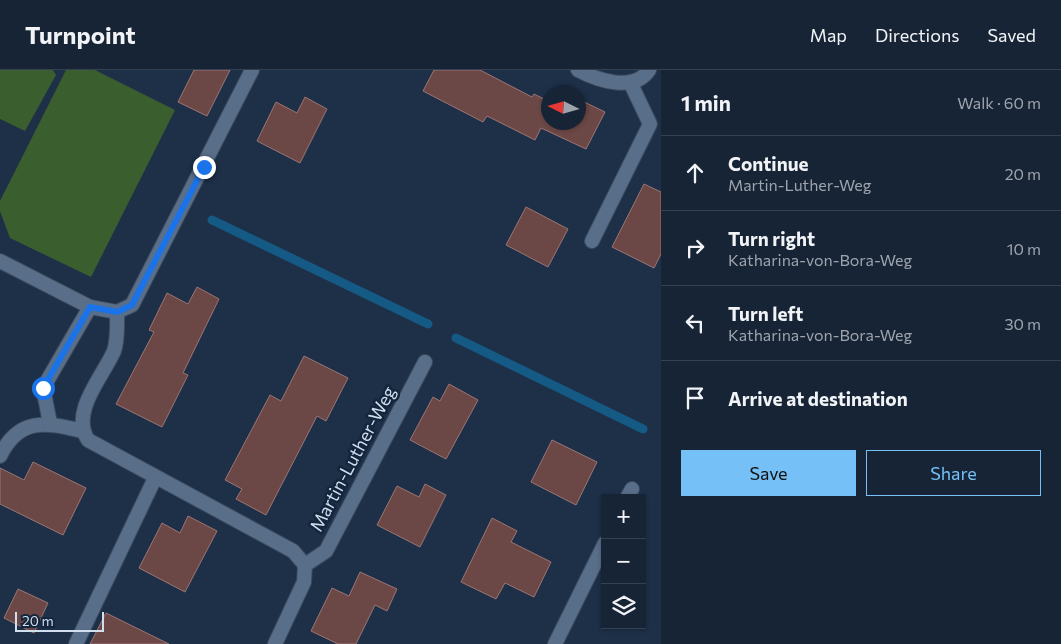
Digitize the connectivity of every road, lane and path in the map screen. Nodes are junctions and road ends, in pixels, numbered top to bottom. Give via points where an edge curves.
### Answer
1 (252, 70) edge
2 (578, 70) edge
3 (649, 70) edge
4 (630, 82) junction
5 (592, 241) dead end
6 (0, 261) edge
7 (90, 307) junction
8 (117, 312) junction
9 (426, 362) dead end
10 (50, 423) junction
11 (82, 431) junction
12 (0, 456) edge
13 (155, 478) junction
14 (601, 551) edge
15 (305, 565) junction
16 (76, 644) edge
17 (275, 644) edge
18 (554, 644) edge

1 - 8 street via 132,305
2 - 4 street via 613,83
3 - 4 street
4 - 5 street via 650,124
6 - 7 street
7 - 8 street
7 - 10 street via 43,388
8 - 11 street via 115,349 83,411
9 - 15 street, Martin-Luther-Weg via 326,551
10 - 11 street
10 - 12 street via 24,428 6,444
11 - 13 street via 88,440
13 - 15 street via 293,551
13 - 16 street
14 - 18 street
15 - 17 street via 304,582

